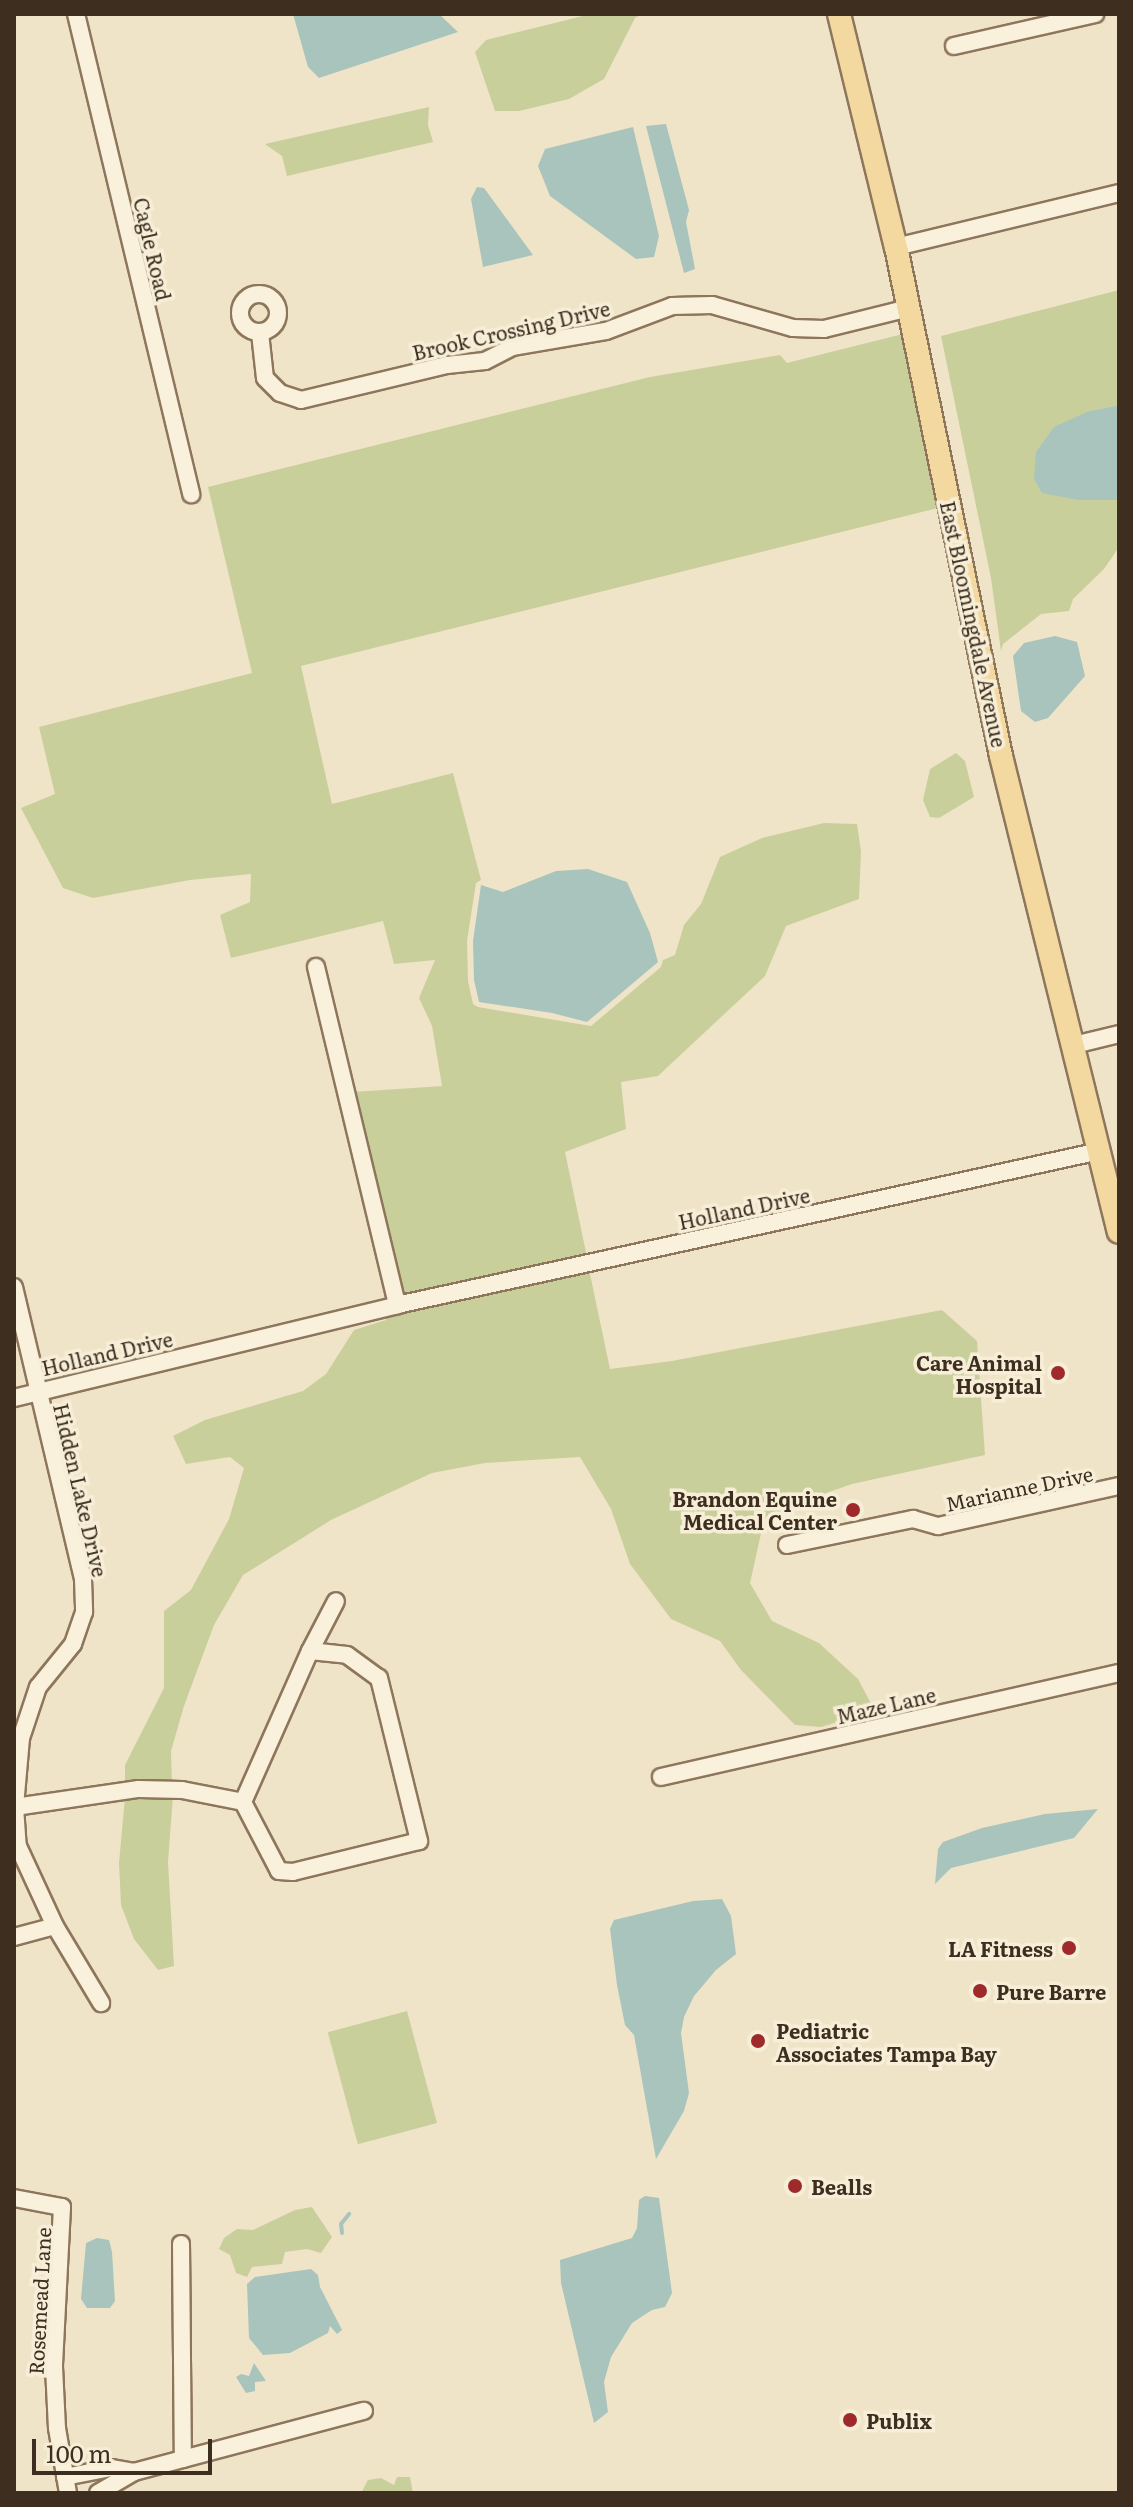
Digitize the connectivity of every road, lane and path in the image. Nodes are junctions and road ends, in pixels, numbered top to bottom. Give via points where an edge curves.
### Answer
1 (76, 14) edge
2 (839, 14) edge
3 (1095, 14) edge
4 (954, 46) dead end
5 (1119, 193) edge
6 (896, 247) junction
7 (909, 308) junction
8 (260, 333) dead end
9 (191, 494) dead end
10 (316, 967) dead end
11 (1119, 1034) edge
12 (1074, 1045) junction
13 (1100, 1151) junction
14 (1119, 1232) edge
15 (14, 1287) edge
16 (397, 1305) junction
17 (38, 1390) junction
18 (14, 1398) edge
19 (1119, 1486) edge
20 (787, 1545) dead end
21 (336, 1601) dead end
22 (310, 1651) junction
23 (1119, 1673) edge
24 (18, 1738) edge
25 (661, 1777) dead end
26 (243, 1802) junction
27 (15, 1807) edge
28 (55, 1926) junction
29 (14, 1937) edge
30 (101, 2003) dead end
31 (14, 2198) edge
32 (181, 2244) dead end
33 (364, 2411) dead end
34 (183, 2459) junction
35 (134, 2472) junction
36 (66, 2485) edge
37 (98, 2493) edge

1 - 9 street, Cagle Road
2 - 6 main road, East Bloomingdale Avenue
3 - 4 street
5 - 6 street
6 - 7 main road, East Bloomingdale Avenue
7 - 8 street, Brook Crossing Drive via 824,329 793,328 712,305 672,306 606,331 512,347 485,361 301,400 280,393 265,378
7 - 12 main road, East Bloomingdale Avenue via 974,636
10 - 16 street
11 - 12 street
12 - 13 main road, East Bloomingdale Avenue
13 - 14 main road, East Bloomingdale Avenue
13 - 16 street, Holland Drive
15 - 17 street, Hidden Lake Drive
16 - 17 street, Holland Drive
17 - 18 street, Holland Drive
17 - 24 street, Hidden Lake Drive via 83,1579 84,1612 73,1644 38,1687
19 - 20 street, Marianne Drive via 938,1526 913,1519
21 - 22 street
22 - 26 street
22 - 26 street via 347,1655 379,1678 419,1841 279,1871
23 - 25 street, Maze Lane
24 - 27 street, Hidden Lake Drive
26 - 27 street via 182,1790 139,1789
27 - 28 street, Hidden Lake Drive via 18,1846
28 - 29 street
28 - 30 street, Hidden Lake Drive
31 - 36 street, Rosemead Lane via 62,2207 54,2353
32 - 34 street
33 - 34 street
34 - 35 street
35 - 36 street via 111,2468
35 - 37 street

